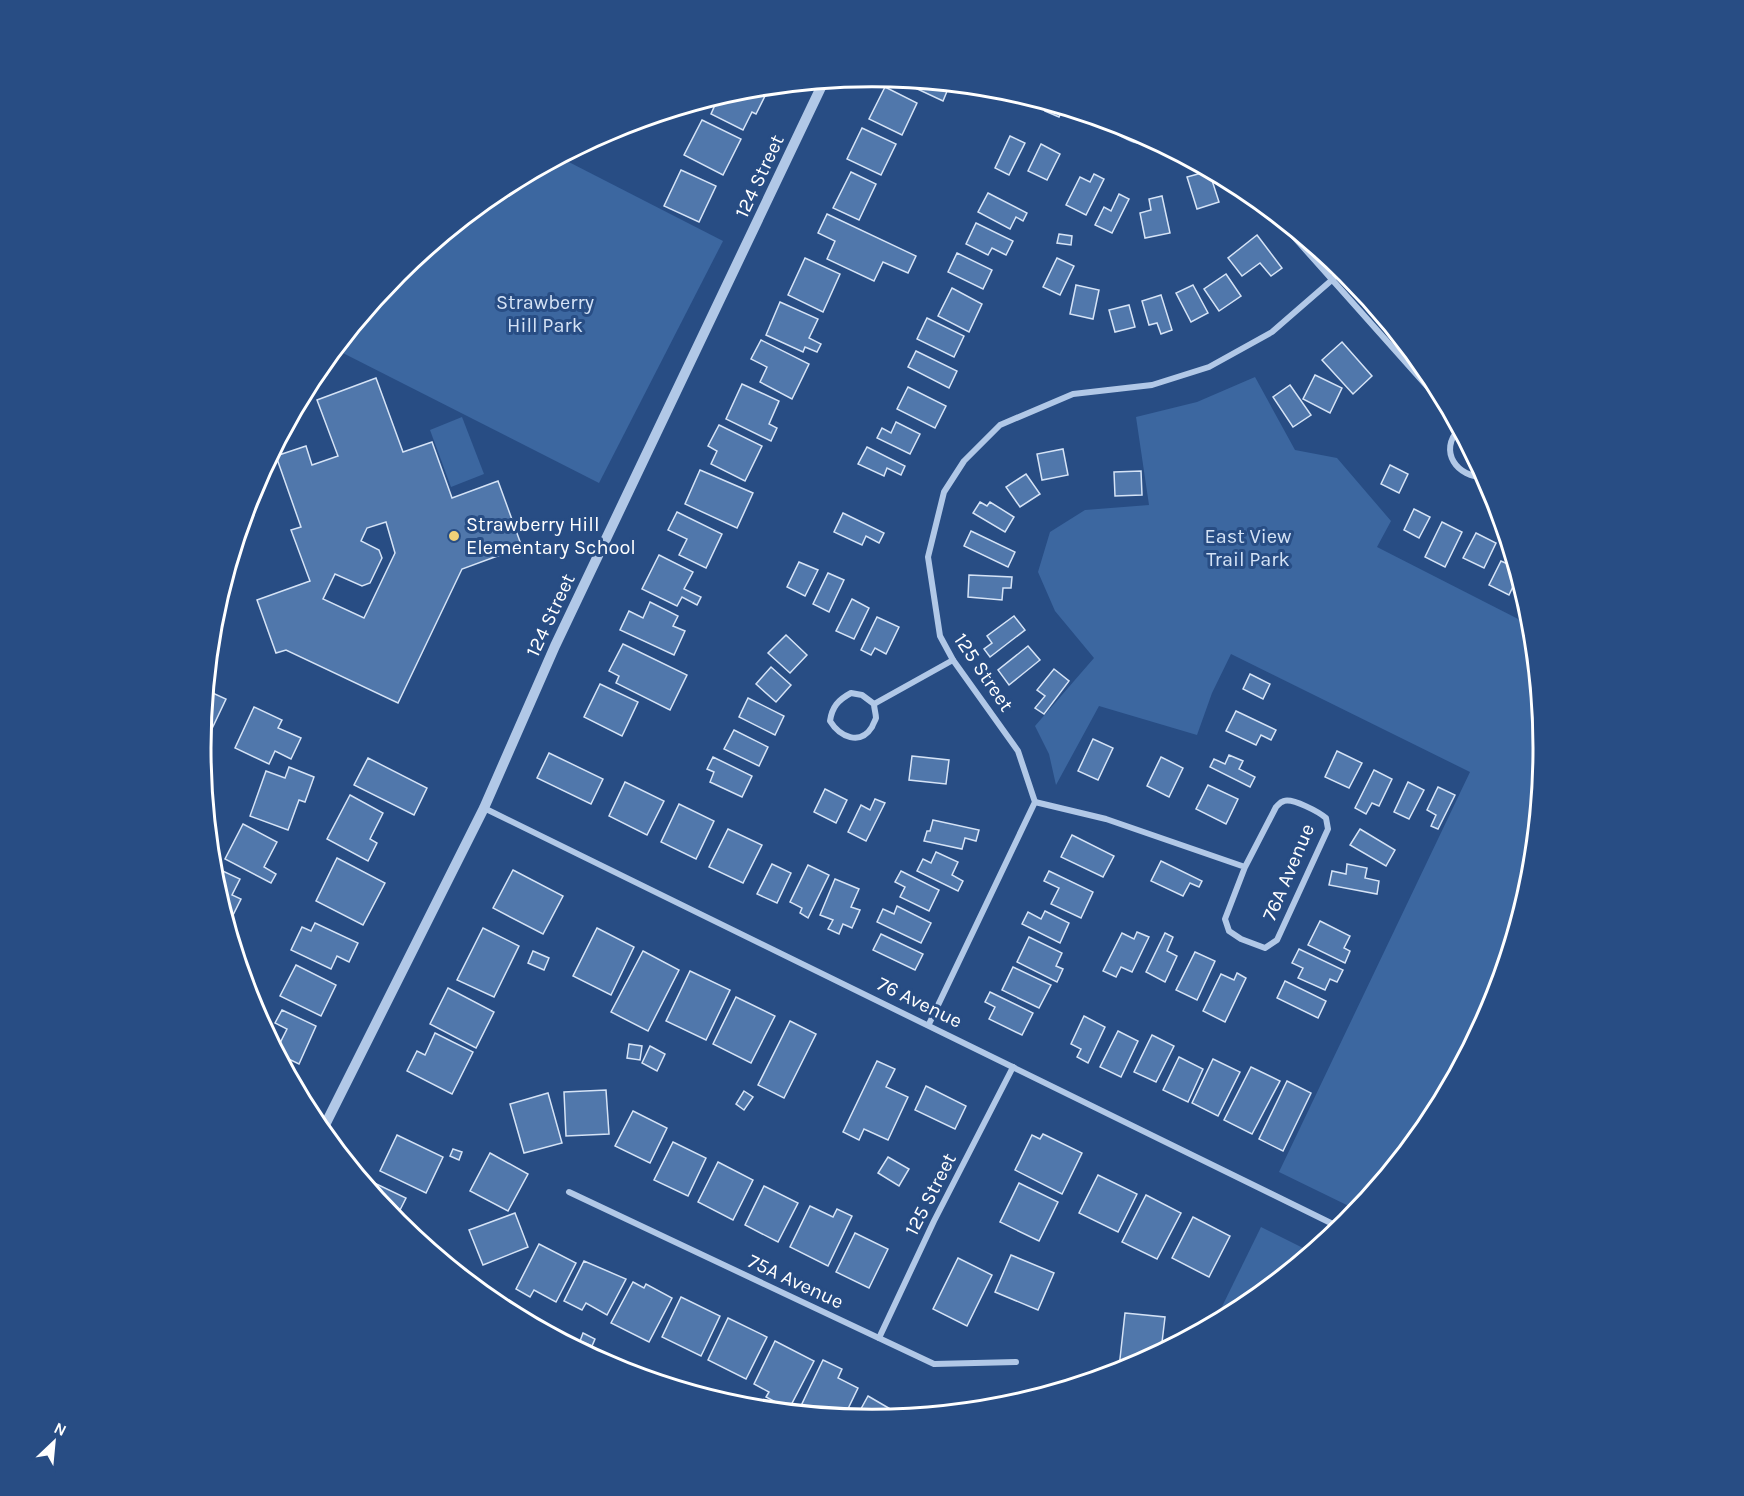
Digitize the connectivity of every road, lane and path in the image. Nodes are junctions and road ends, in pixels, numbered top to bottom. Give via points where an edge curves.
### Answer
1 (820, 89) edge
2 (1306, 249) edge
3 (1333, 279) junction
4 (1418, 376) edge
5 (1454, 436) edge
6 (1474, 475) edge
7 (953, 660) junction
8 (874, 704) junction
9 (1035, 802) junction
10 (484, 808) junction
11 (1245, 867) junction
12 (928, 1024) junction
13 (1013, 1067) junction
14 (327, 1121) edge
15 (569, 1192) dead end
16 (1331, 1223) edge
17 (879, 1338) junction
18 (1016, 1362) dead end

1 - 10 street, 124 Street via 555,646
2 - 3 street
3 - 4 street
3 - 7 street, 125 Street via 1272,332 1209,367 1152,385 1073,394 1000,425 964,461 944,492 928,557 940,636
5 - 6 street via 1450,451 1453,461 1458,469
7 - 8 street
7 - 9 street, 125 Street via 1018,751
8 - 8 street via 862,695 850,693 832,710 830,721 846,737 860,738 876,720
9 - 11 street via 1106,819
9 - 12 street
10 - 12 street, 76 Avenue
10 - 14 street, 124 Street
11 - 11 street, 76A Avenue via 1225,919 1229,931 1265,948 1277,939 1286,920 1328,829 1326,818 1290,800 1282,801
12 - 13 street, 76 Avenue
13 - 16 street, 76 Avenue
13 - 17 street, 125 Street
15 - 17 street, 75A Avenue
17 - 18 street, 75A Avenue via 934,1364

